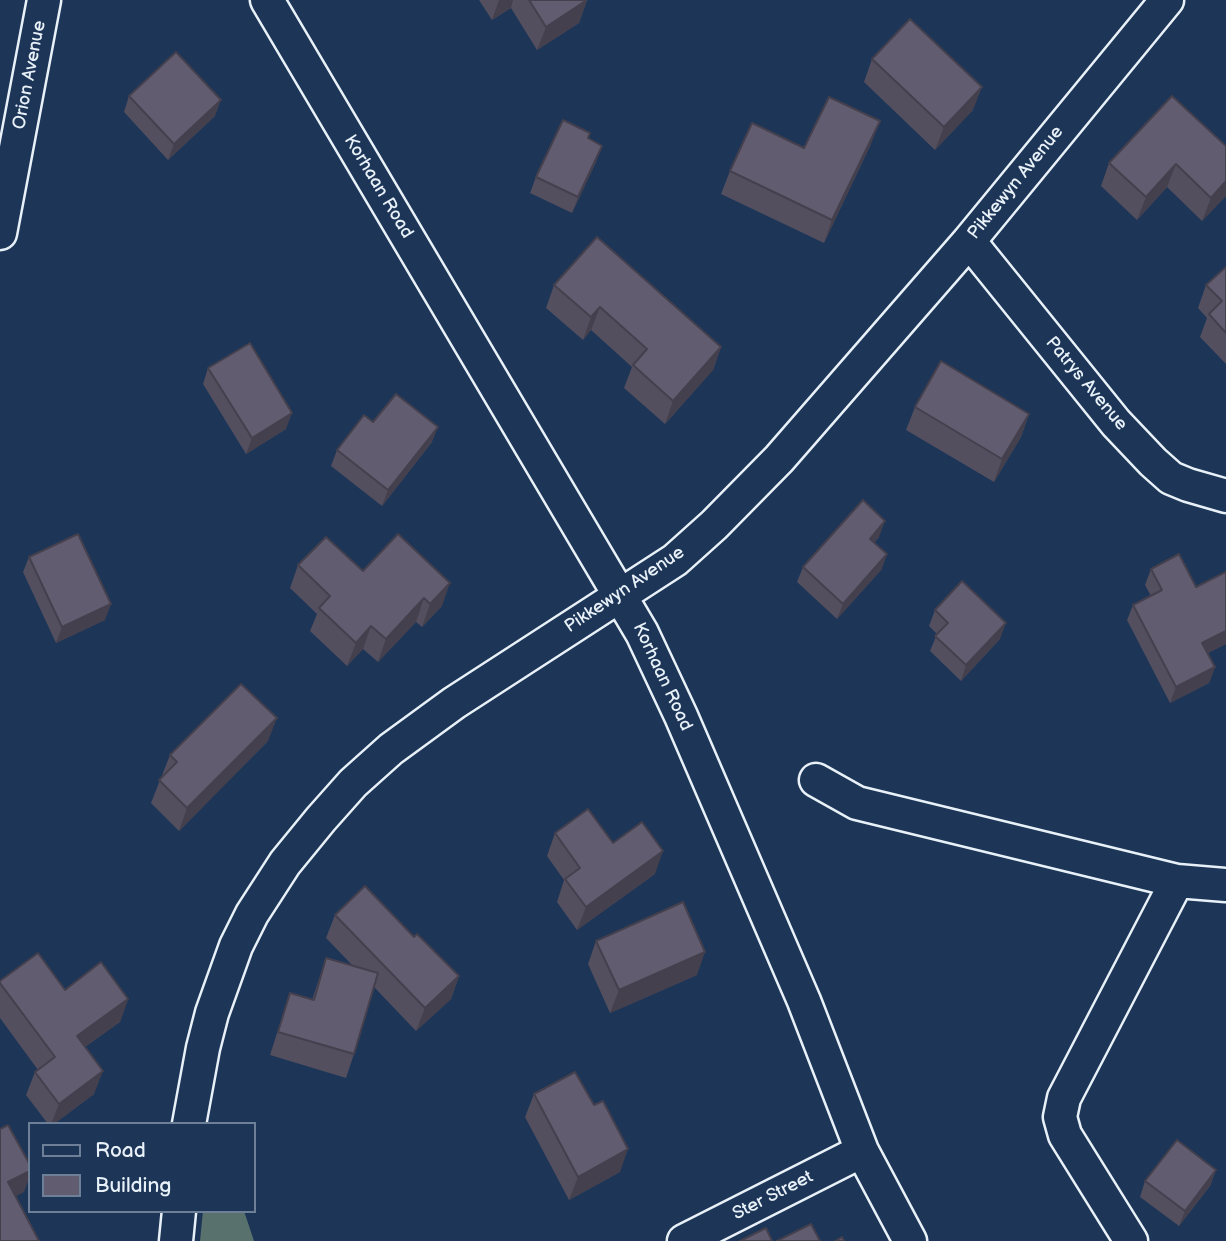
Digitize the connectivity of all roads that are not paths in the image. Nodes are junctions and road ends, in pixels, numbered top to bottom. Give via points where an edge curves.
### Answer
1 (44, 0) edge
2 (267, 0) edge
3 (1167, 0) edge
4 (0, 233) edge
5 (969, 241) junction
6 (1226, 496) edge
7 (621, 595) junction
8 (816, 780) dead end
9 (1177, 881) junction
10 (1226, 885) edge
11 (189, 1122) edge
12 (862, 1152) junction
13 (179, 1213) edge
14 (176, 1241) edge
15 (684, 1241) edge
16 (910, 1241) edge
17 (1131, 1241) edge

1 - 4 street, Orion Avenue
2 - 7 street, Korhaan Road
3 - 5 street, Pikkewyn Avenue
5 - 6 street, Patrys Avenue via 1153,462 1171,478
5 - 7 street, Pikkewyn Avenue via 779,458 714,525 675,560
7 - 11 street, Pikkewyn Avenue via 391,749 313,828 258,904 236,946 202,1048
7 - 12 street, Korhaan Road via 681,716 804,1001
8 - 9 street via 857,803
9 - 10 street
9 - 17 street via 1064,1098 1060,1117 1065,1135
12 - 15 street, Ster Street
12 - 16 street, Korhaan Road
13 - 14 street

